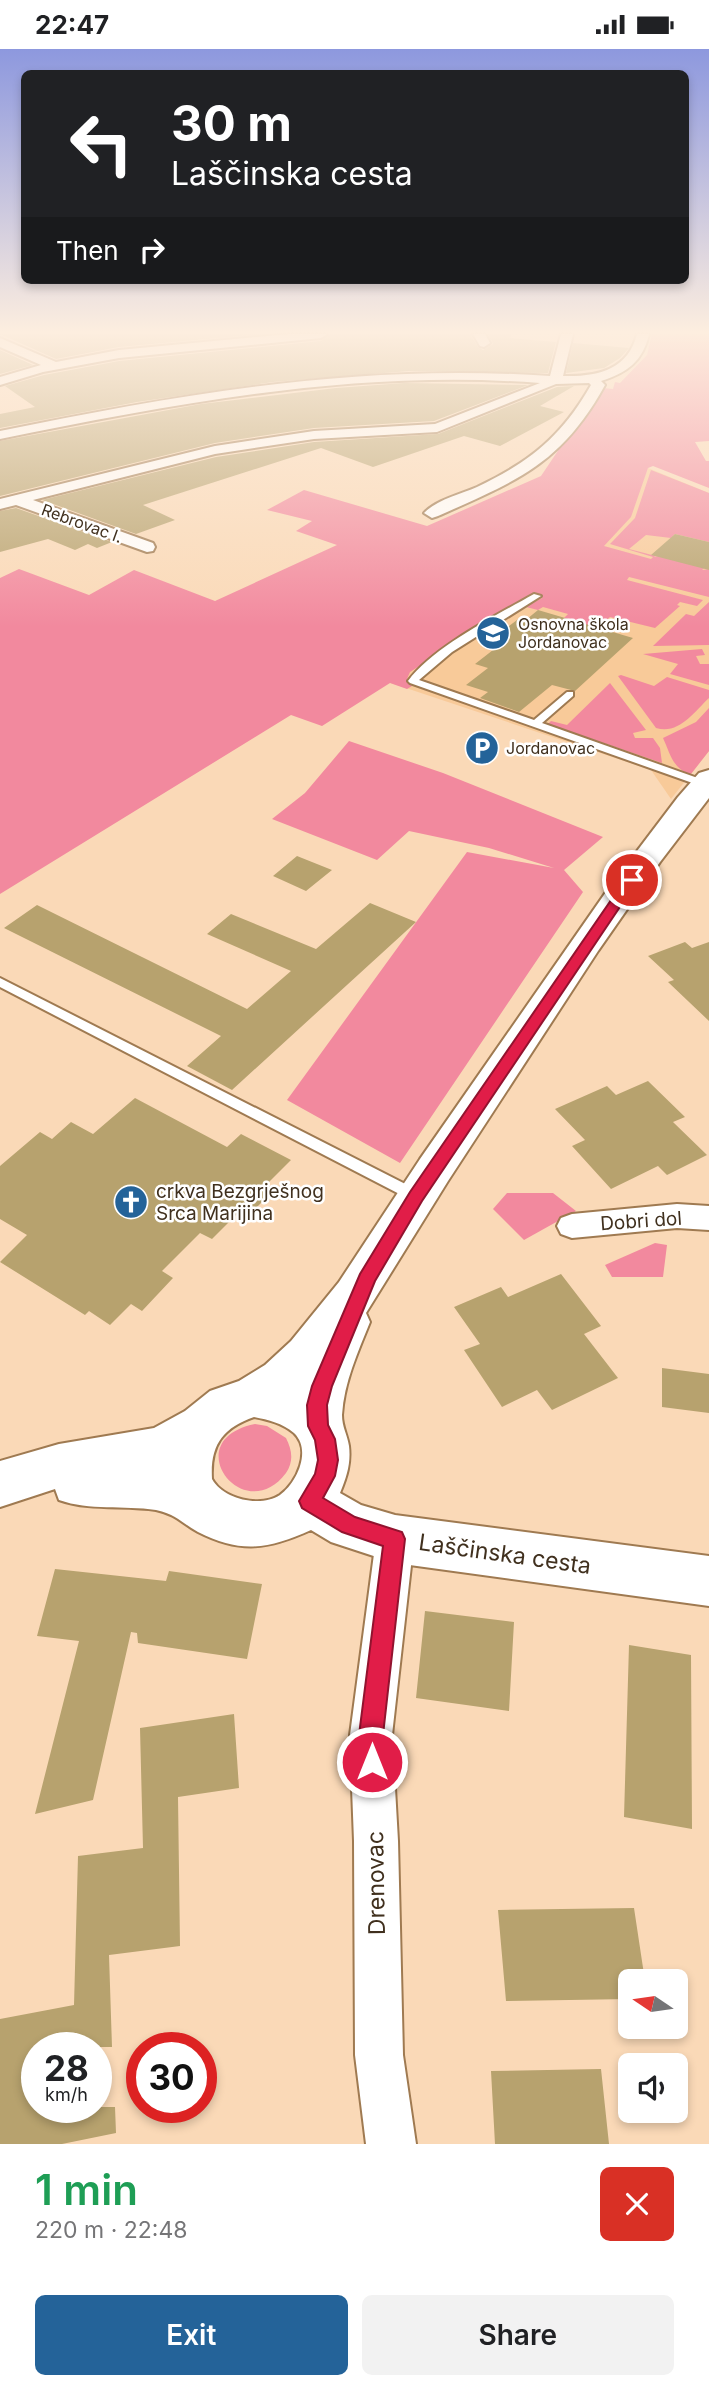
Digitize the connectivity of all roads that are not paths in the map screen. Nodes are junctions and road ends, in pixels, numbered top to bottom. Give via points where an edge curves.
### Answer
1 (371, 432) edge
2 (566, 432) edge
3 (17, 499) junction
4 (0, 504) edge
5 (432, 513) dead end
6 (147, 547) dead end
7 (537, 596) dead end
8 (570, 694) dead end
9 (534, 725) junction
10 (707, 781) edge
11 (0, 982) edge
12 (416, 1196) junction
13 (709, 1219) edge
14 (572, 1226) dead end
15 (366, 1279) junction
16 (254, 1397) junction
17 (318, 1426) junction
18 (197, 1428) junction
19 (0, 1485) edge
20 (309, 1501) junction
21 (201, 1503) junction
22 (395, 1539) junction
23 (709, 1581) edge
24 (391, 2144) edge

1 - 3 street via 227,448
2 - 5 street via 541,460
3 - 4 street
3 - 6 street, Rebrovac I.
7 - 9 lane via 445,653 416,673 413,681
8 - 9 lane
9 - 10 lane
10 - 12 main road via 617,899
11 - 12 lane
12 - 15 main road
13 - 14 street, Dobri dol via 677,1216
15 - 16 main road via 311,1350 283,1379
15 - 17 main road via 322,1386
16 - 17 main road via 289,1402
16 - 18 main road via 221,1406
17 - 20 main road via 328,1460 325,1476
18 - 19 main road via 149,1453 77,1462
18 - 21 main road via 188,1444 186,1462 188,1479
19 - 21 main road via 126,1484 166,1488
20 - 21 main road via 282,1519 262,1524 223,1518
20 - 22 main road, Laščinska cesta via 349,1525
22 - 23 main road, Laščinska cesta
22 - 24 street, Drenovac via 371,1735 379,2055

